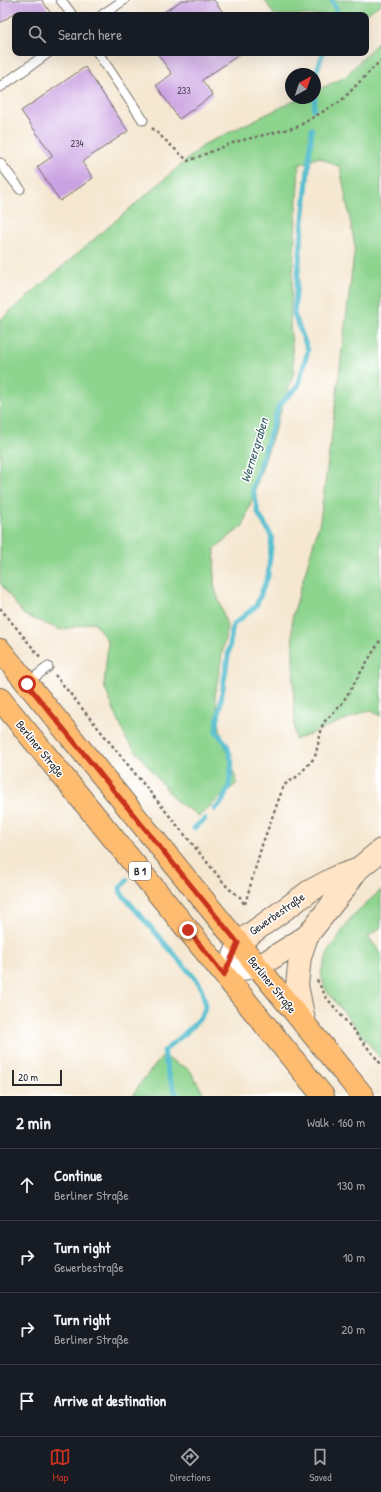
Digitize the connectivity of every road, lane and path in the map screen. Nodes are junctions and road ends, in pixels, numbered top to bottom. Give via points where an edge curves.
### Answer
1 (61, 0) edge
2 (124, 0) edge
3 (70, 12) edge
4 (106, 12) edge
5 (44, 56) edge
6 (100, 56) edge
7 (381, 60) edge
8 (0, 87) edge
9 (143, 120) joint
10 (0, 163) edge
11 (20, 189) dead end
12 (0, 608) edge
13 (381, 639) edge
14 (0, 650) edge
15 (48, 667) junction
16 (27, 684) junction
17 (0, 699) edge
18 (381, 850) edge
19 (357, 870) junction
20 (307, 936) junction
21 (238, 943) junction
22 (258, 967) junction
23 (224, 975) junction
24 (317, 980) dead end
25 (305, 1025) junction
26 (381, 1064) edge
27 (323, 1096) edge
28 (363, 1096) edge

1 - 3 lane
2 - 4 lane
5 - 8 lane
6 - 9 lane
7 - 9 path via 341,101 297,127 235,142 188,161
10 - 11 lane
12 - 15 path
13 - 15 path via 341,705 323,723 315,757 298,776 284,785 244,904 240,897 228,888
14 - 16 main road, Berliner Straße / B 1
15 - 16 lane
16 - 21 main road, Berliner Straße / B 1
17 - 23 main road, Berliner Straße / B 1
18 - 19 street, Gewerbestraße
19 - 20 street, Gewerbestraße
19 - 21 street, Gewerbestraße via 336,877 310,891
20 - 22 street, Gewerbestraße
20 - 25 street via 300,957 297,984
21 - 22 main road, Berliner Straße / B 1
21 - 23 street, Gewerbestraße
22 - 23 street, Gewerbestraße
22 - 25 main road, Berliner Straße / B 1
23 - 27 main road, Berliner Straße / B 1
24 - 26 path via 326,997
25 - 28 main road, Berliner Straße / B 1

